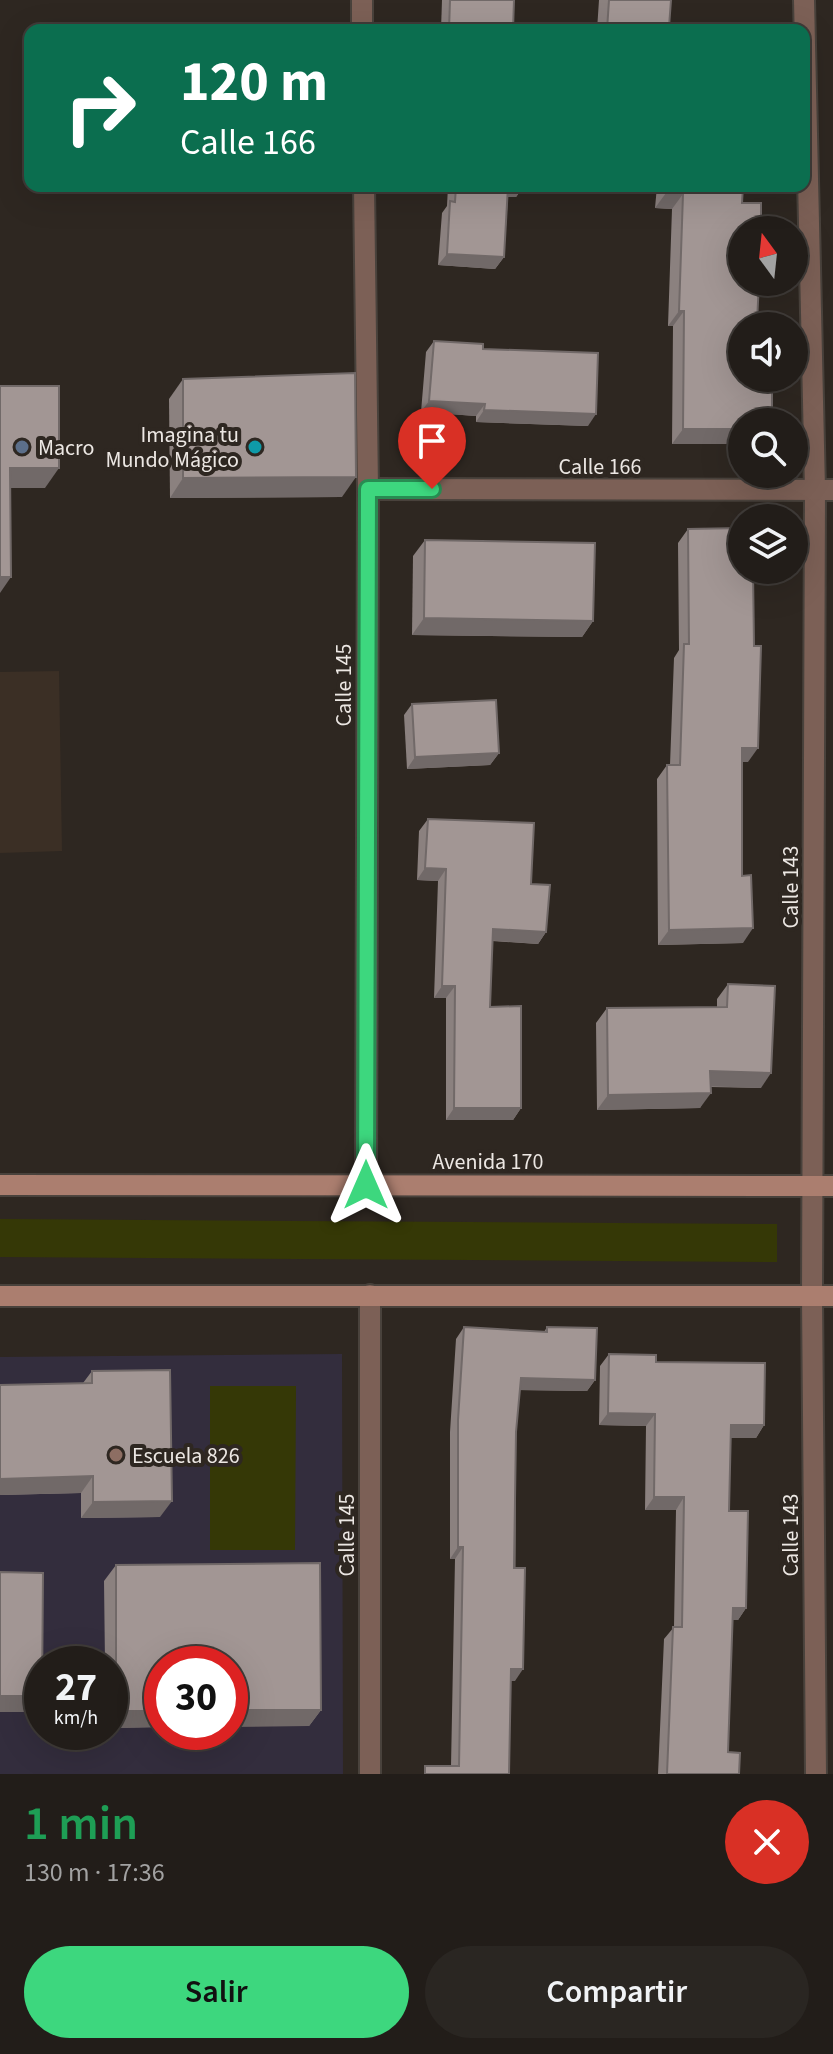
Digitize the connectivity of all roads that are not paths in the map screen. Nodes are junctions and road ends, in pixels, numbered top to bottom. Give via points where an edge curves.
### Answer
1 (362, 0) edge
2 (804, 0) edge
3 (362, 24) edge
4 (805, 24) edge
5 (810, 147) edge
6 (364, 192) edge
7 (368, 489) junction
8 (824, 490) edge
9 (0, 1185) edge
10 (366, 1185) junction
11 (823, 1186) edge
12 (370, 1295) junction
13 (0, 1296) edge
14 (823, 1296) edge
15 (370, 1774) edge
16 (816, 1774) edge

1 - 3 street
2 - 4 street, Calle 143
5 - 8 street, Calle 143
6 - 7 street, Calle 145
7 - 8 street, Calle 166
7 - 10 street, Calle 145
8 - 11 street, Calle 143
9 - 10 main road, Avenida 170
10 - 11 main road, Avenida 170
11 - 14 street, Calle 143
12 - 13 main road
12 - 14 main road
12 - 15 street, Calle 145
14 - 16 street, Calle 143

